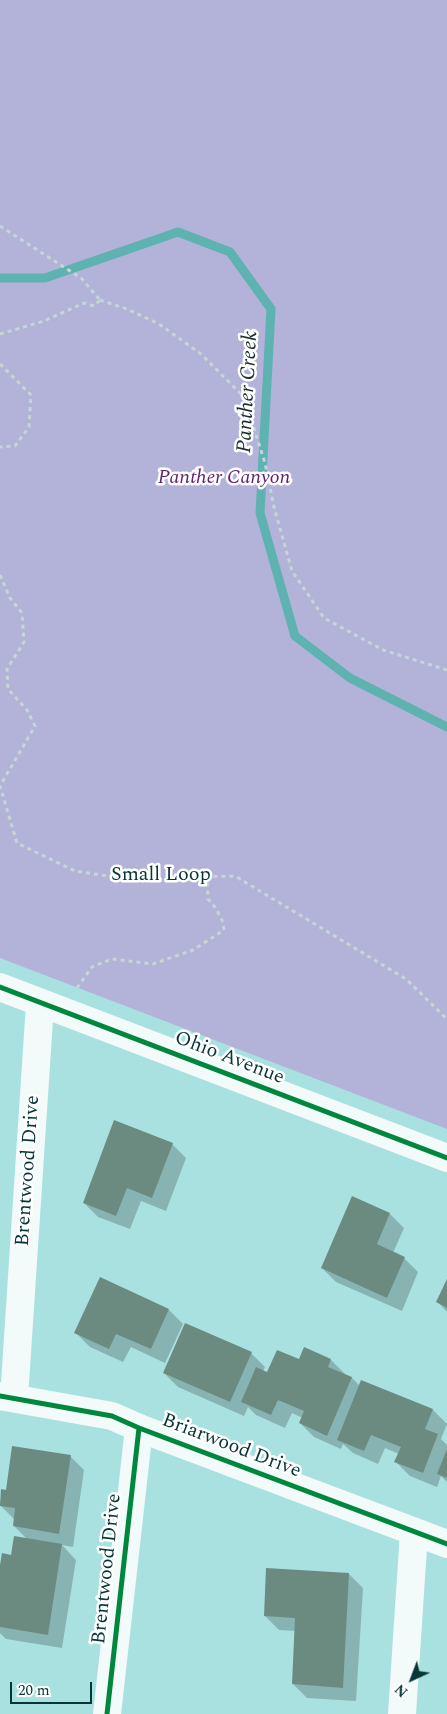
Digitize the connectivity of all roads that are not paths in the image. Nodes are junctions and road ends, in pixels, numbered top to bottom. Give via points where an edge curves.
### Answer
1 (0, 987) edge
2 (50, 1007) junction
3 (447, 1158) edge
4 (7, 1397) edge
5 (139, 1428) junction
6 (414, 1532) junction
7 (447, 1544) edge
8 (107, 1714) edge
9 (402, 1714) edge

1 - 2 street, Ohio Avenue
2 - 3 street, Ohio Avenue
2 - 4 street, Brentwood Drive
4 - 5 street, Briarwood Drive via 112,1416
5 - 6 street, Briarwood Drive
5 - 8 street, Brentwood Drive
6 - 7 street, Briarwood Drive
6 - 9 street

